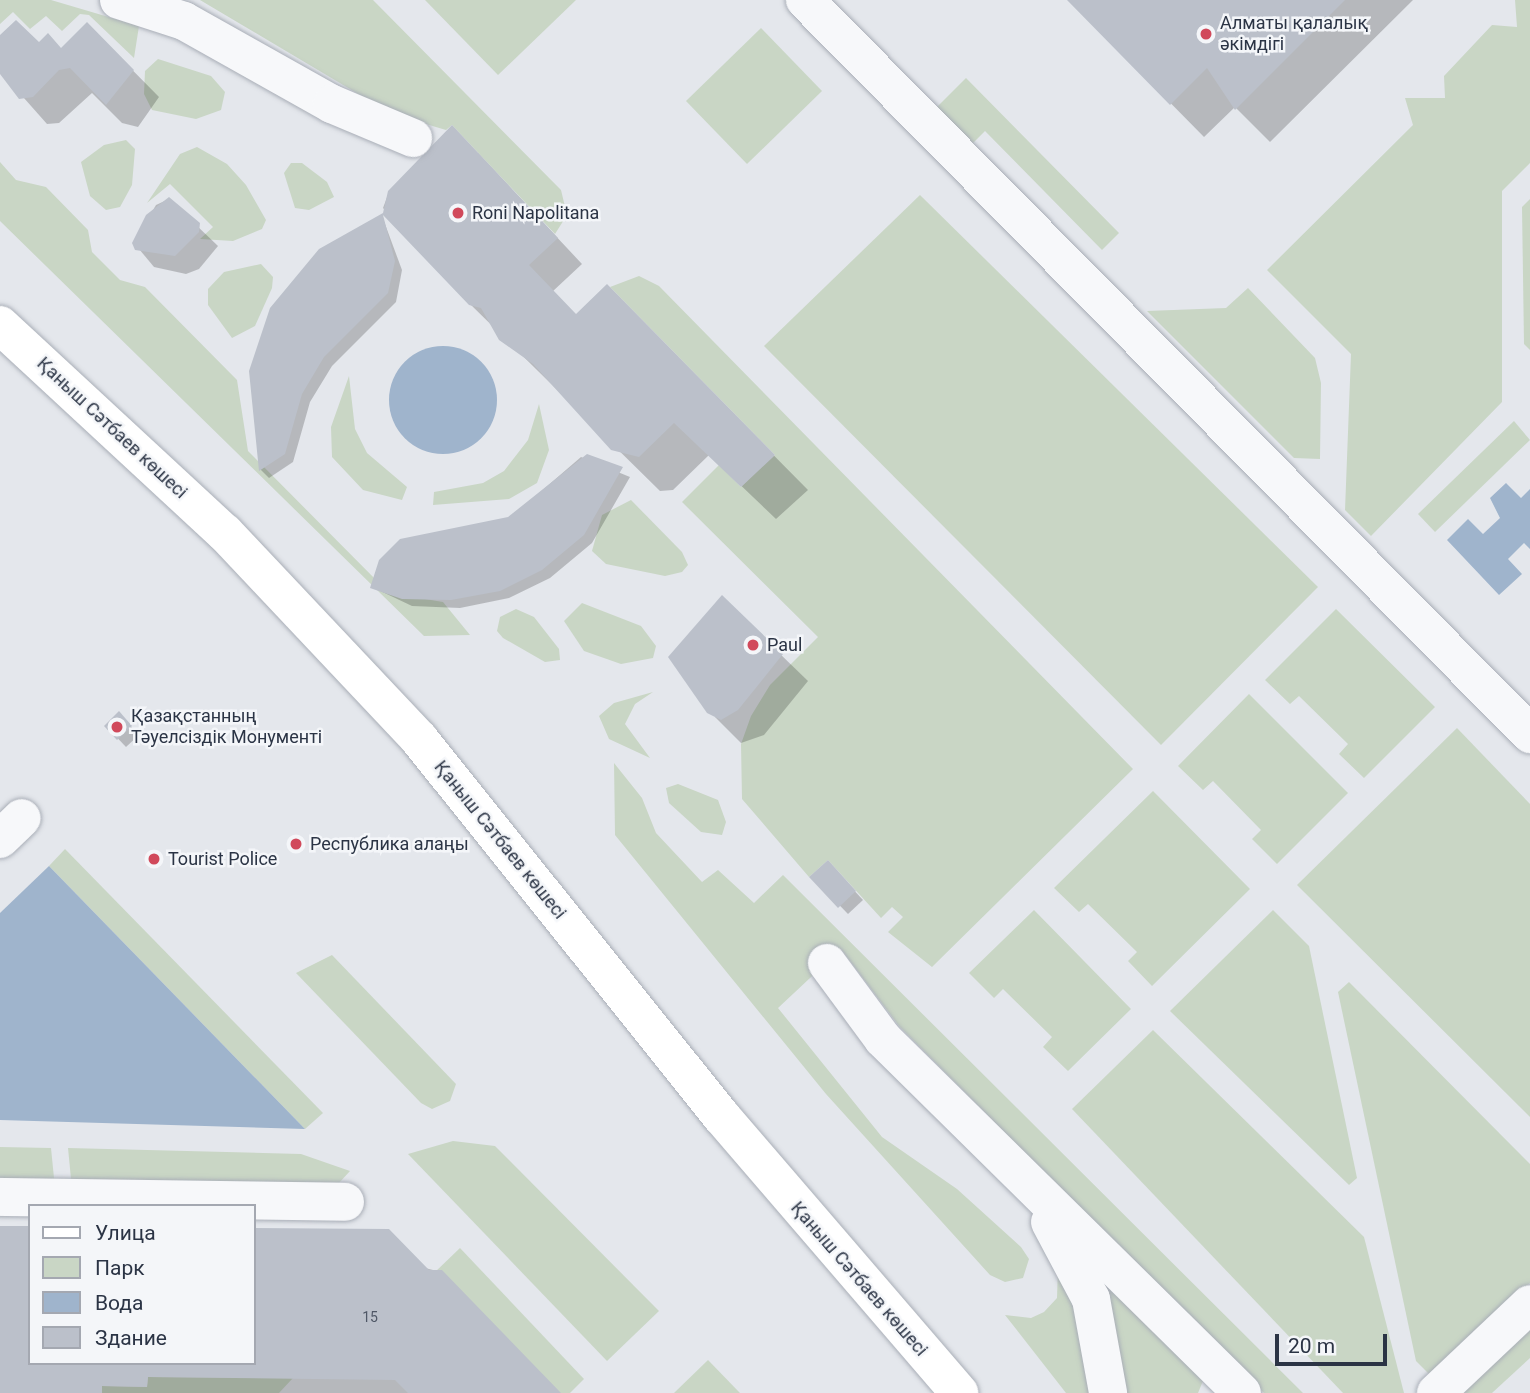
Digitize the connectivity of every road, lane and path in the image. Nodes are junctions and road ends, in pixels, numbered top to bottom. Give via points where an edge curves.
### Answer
1 (119, 0) edge
2 (805, 0) edge
3 (413, 138) dead end
4 (0, 325) edge
5 (1530, 734) edge
6 (827, 962) dead end
7 (951, 1105) junction
8 (0, 1197) edge
9 (345, 1202) dead end
10 (1530, 1304) edge
11 (959, 1393) edge
12 (1108, 1393) edge
13 (1242, 1393) edge
14 (1436, 1393) edge

1 - 3 street via 184,21 331,104
2 - 5 street
4 - 11 main road, Қаныш Сәтбаев көшесі via 225,533 419,739 722,1118
6 - 7 street via 883,1038
7 - 12 street via 1068,1247 1101,1332
7 - 13 street
8 - 9 street
10 - 14 street

